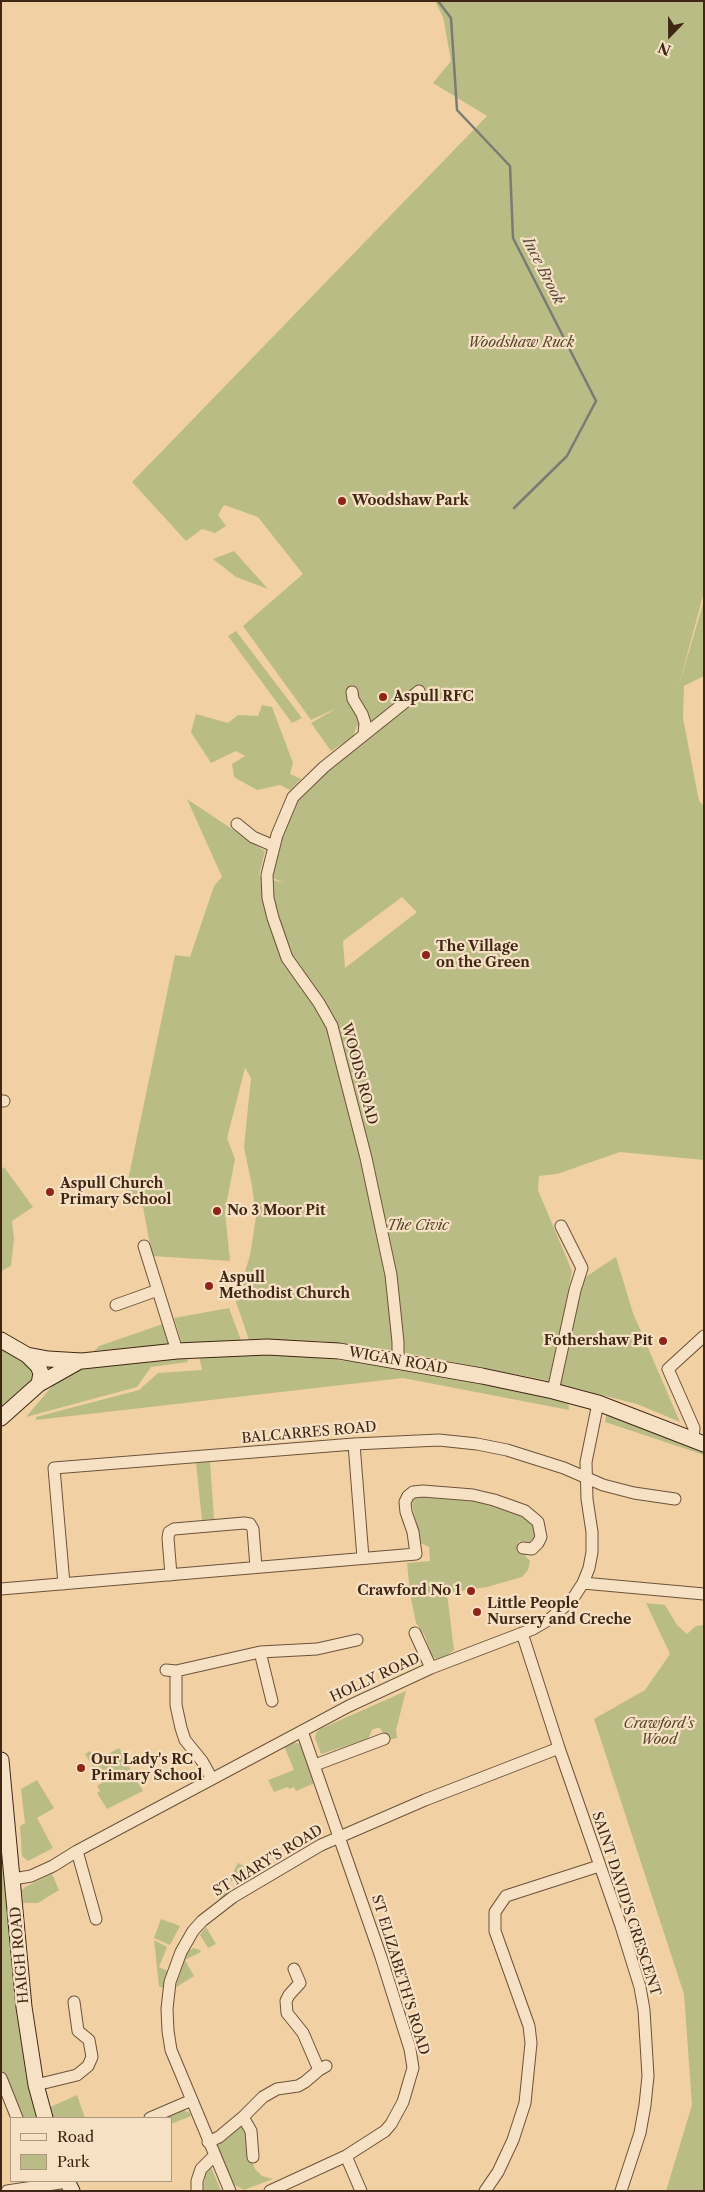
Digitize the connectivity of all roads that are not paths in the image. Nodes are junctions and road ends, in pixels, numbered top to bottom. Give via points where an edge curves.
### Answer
1 (419, 691) dead end
2 (352, 692) dead end
3 (364, 734) junction
4 (236, 824) dead end
5 (274, 846) junction
6 (561, 1226) dead end
7 (144, 1246) dead end
8 (158, 1290) junction
9 (116, 1305) dead end
10 (704, 1336) edge
11 (1, 1340) edge
12 (177, 1351) junction
13 (27, 1355) junction
14 (398, 1360) junction
15 (82, 1361) junction
16 (39, 1384) junction
17 (553, 1391) junction
18 (598, 1403) junction
19 (1, 1418) edge
20 (698, 1442) edge
21 (354, 1444) junction
22 (586, 1479) junction
23 (675, 1499) dead end
24 (529, 1551) dead end
25 (363, 1558) junction
26 (256, 1567) junction
27 (171, 1575) junction
28 (583, 1583) junction
29 (64, 1584) junction
30 (1, 1589) edge
31 (704, 1594) edge
32 (415, 1633) dead end
33 (522, 1633) junction
34 (357, 1640) dead end
35 (260, 1652) junction
36 (431, 1668) junction
37 (272, 1700) dead end
38 (302, 1731) junction
39 (384, 1739) dead end
40 (560, 1748) junction
41 (1, 1760) edge
42 (314, 1765) junction
43 (212, 1779) junction
44 (340, 1836) junction
45 (77, 1851) junction
46 (599, 1866) junction
47 (13, 1878) junction
48 (96, 1919) dead end
49 (294, 1969) dead end
50 (74, 2002) dead end
51 (1, 2078) edge
52 (36, 2085) junction
53 (192, 2100) junction
54 (17, 2117) edge
55 (45, 2117) edge
56 (152, 2117) edge
57 (243, 2117) junction
58 (208, 2142) junction
59 (214, 2156) junction
60 (346, 2156) junction
61 (253, 2157) dead end
62 (69, 2184) edge
63 (7, 2191) edge
64 (197, 2191) edge
65 (230, 2191) edge
66 (270, 2191) edge
67 (361, 2191) edge
68 (485, 2191) edge
69 (621, 2191) edge

1 - 3 street, WOODS ROAD
2 - 3 street via 362,714
3 - 5 street, WOODS ROAD via 293,797
4 - 5 street via 253,837
5 - 14 street, WOODS ROAD via 267,875 272,918 287,958 332,1026 391,1275
6 - 17 street via 582,1268 574,1290
7 - 8 street
8 - 9 street
8 - 12 street
10 - 20 street via 668,1370
11 - 13 main road
12 - 14 main road, WIGAN ROAD via 292,1348
12 - 15 main road, WIGAN ROAD
13 - 15 main road, WIGAN ROAD
13 - 16 main road via 40,1368
14 - 17 main road, WIGAN ROAD
15 - 16 main road, WIGAN ROAD
16 - 19 main road, WIGAN ROAD
17 - 18 main road, WIGAN ROAD
18 - 20 main road, WIGAN ROAD
18 - 22 street, HOLLY ROAD via 586,1462
21 - 22 street, BALCARRES ROAD via 417,1439 477,1444 535,1458
21 - 25 street
21 - 29 street, BALCARRES ROAD via 54,1468
22 - 23 street, BALCARRES ROAD via 634,1493
22 - 28 street, HOLLY ROAD via 592,1552
24 - 25 street via 538,1543 540,1530 538,1522 525,1511 473,1495 423,1491 413,1492 405,1502 420,1554
25 - 26 street
26 - 27 street
26 - 27 street via 250,1524 174,1529 168,1538
27 - 29 street
28 - 31 street
28 - 33 street, HOLLY ROAD via 572,1600 550,1619
29 - 30 street
32 - 36 street
33 - 36 street, HOLLY ROAD
33 - 40 street, SAINT DAVID'S CRESCENT
34 - 35 street via 317,1649
35 - 37 street
35 - 43 street via 171,1671 185,1740
36 - 38 street, HOLLY ROAD
38 - 42 street, ST ELIZABETH'S ROAD
38 - 43 street, HOLLY ROAD
39 - 42 street
40 - 44 street, ST MARY'S ROAD
40 - 46 street, SAINT DAVID'S CRESCENT
41 - 47 main road, HAIGH ROAD
42 - 44 street, ST ELIZABETH'S ROAD
43 - 45 street, HOLLY ROAD
44 - 53 street, ST MARY'S ROAD via 233,1897 199,1923 186,1942 170,1982 167,2009 171,2050
44 - 60 street, ST ELIZABETH'S ROAD via 384,1966 413,2068 408,2088 391,2124 369,2143
45 - 47 street, HOLLY ROAD via 36,1875
45 - 48 street
46 - 68 street via 506,1896 495,1912 495,1931 529,2026 531,2042 524,2103 514,2140
46 - 69 street, SAINT DAVID'S CRESCENT via 640,1987 645,2025 648,2076 645,2105 640,2133
47 - 52 main road, HAIGH ROAD via 24,2006
49 - 57 street via 300,1983 288,1995 287,2013 303,2033 322,2068 298,2086 277,2089 262,2097
50 - 52 street via 78,2031 89,2040 95,2053 78,2075
51 - 54 street
52 - 55 main road, HAIGH ROAD
53 - 56 street
53 - 58 street, ST MARY'S ROAD
57 - 58 street
57 - 61 street via 251,2131
58 - 59 street, ST MARY'S ROAD
59 - 64 street via 201,2169
59 - 65 street, ST MARY'S ROAD
60 - 66 street, ST ELIZABETH'S ROAD
60 - 67 street
62 - 63 street

